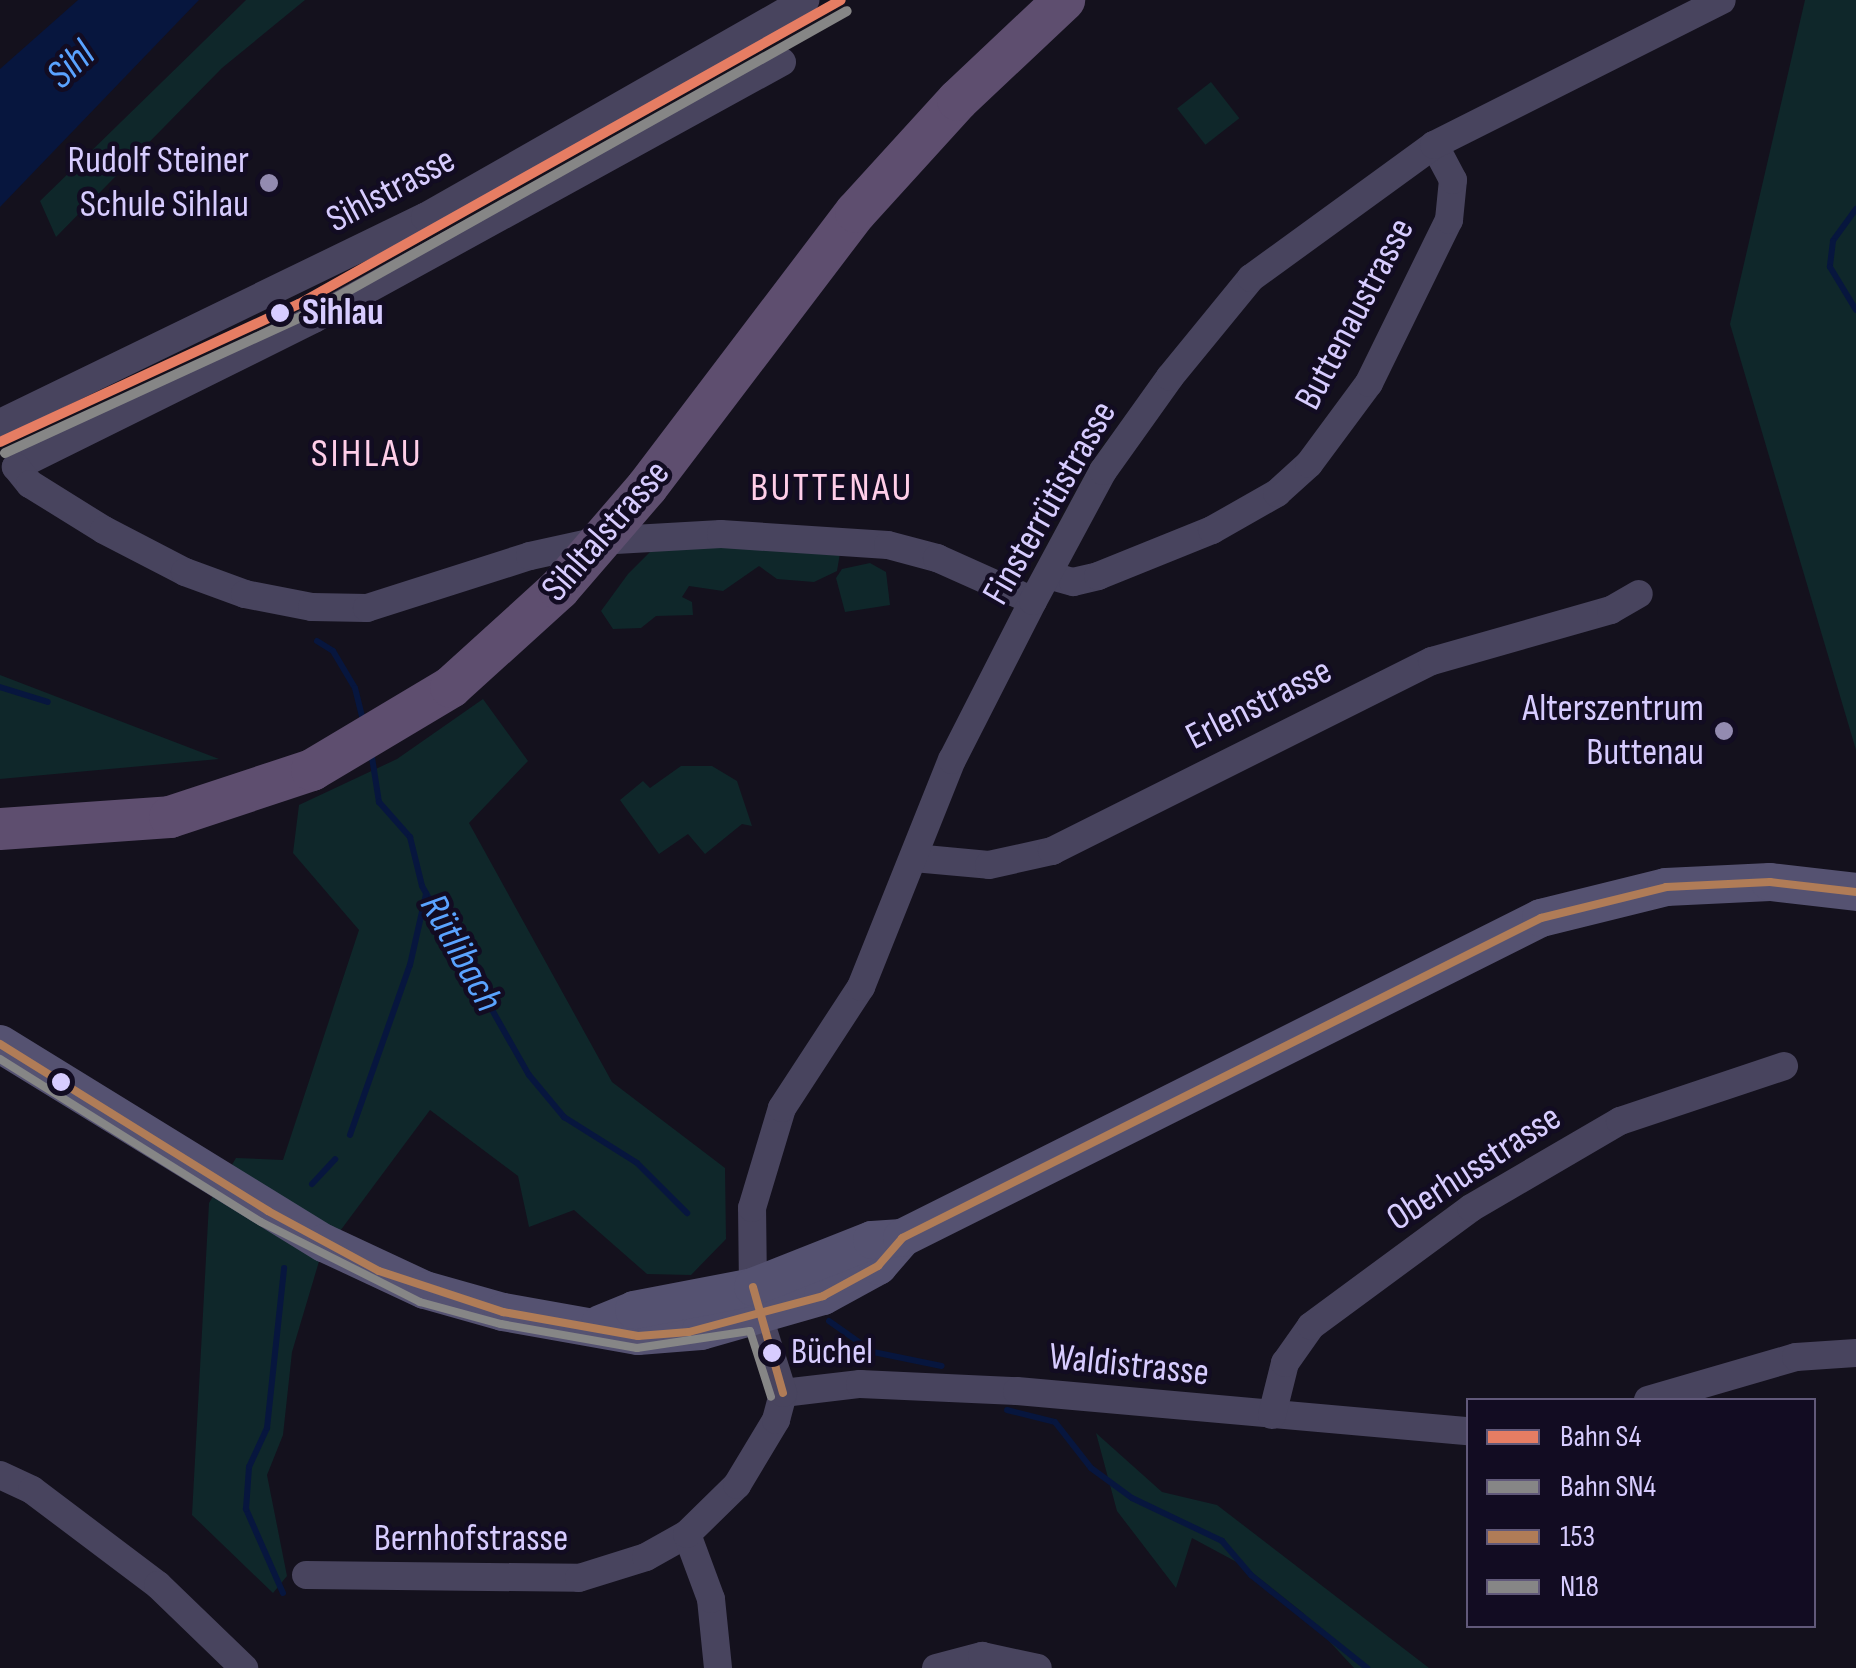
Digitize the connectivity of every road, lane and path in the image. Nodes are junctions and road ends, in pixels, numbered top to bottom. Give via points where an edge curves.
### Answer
1 (805, 0) edge
2 (1064, 0) edge
3 (1722, 0) edge
4 (782, 62) dead end
5 (1434, 145) junction
6 (0, 423) edge
7 (1048, 575) junction
8 (1639, 594) dead end
9 (1033, 602) junction
10 (0, 829) edge
11 (914, 858) junction
12 (1856, 892) edge
13 (0, 1044) edge
14 (1784, 1066) dead end
15 (756, 1302) junction
16 (1856, 1353) edge
17 (783, 1393) junction
18 (1655, 1398) edge
19 (1272, 1414) junction
20 (1466, 1431) edge
21 (0, 1474) edge
22 (687, 1534) junction
23 (306, 1575) dead end
24 (244, 1668) edge
25 (718, 1668) edge
26 (936, 1668) edge
27 (1038, 1668) edge

1 - 6 street, Sihlstrasse via 425,218
2 - 10 main road, Sihltalstrasse, bridge via 958,100 856,212 647,487 559,589 451,687 312,770 170,817
3 - 5 street, Finsterrütistrasse
4 - 9 street via 314,319 16,466 30,484 171,565 245,594 312,607 367,608 598,541 721,534 888,545 937,558
5 - 7 street, Finsterrütistrasse via 1251,278 1103,471
5 - 7 street, Buttenaustrasse via 1454,180 1449,220 1369,383 1309,464 1246,512 1178,544 1073,582
7 - 9 street, Finsterrütistrasse
8 - 11 street, Erlenstrasse via 1611,610 1432,661 1052,851 989,865
9 - 11 street, Finsterrütistrasse via 952,760
11 - 15 street, Finsterrütistrasse via 861,987 770,1133 752,1208
12 - 15 main road via 1770,882 1666,887 1541,918 902,1238 859,1276
13 - 15 main road via 268,1211 379,1271 503,1312 600,1324 638,1336 701,1331
14 - 19 street, Oberhusstrasse via 1620,1122 1470,1208 1311,1326 1285,1363
15 - 17 street, Finsterrütistrasse
16 - 18 street via 1796,1357
17 - 19 street, Waldistrasse via 860,1384
17 - 22 street, Bernhofstrasse via 776,1420 737,1485
19 - 20 street, Waldistrasse
21 - 24 street via 120,1554
22 - 23 street, Bernhofstrasse via 646,1557 579,1578
22 - 25 street via 711,1598
26 - 27 street via 982,1656

